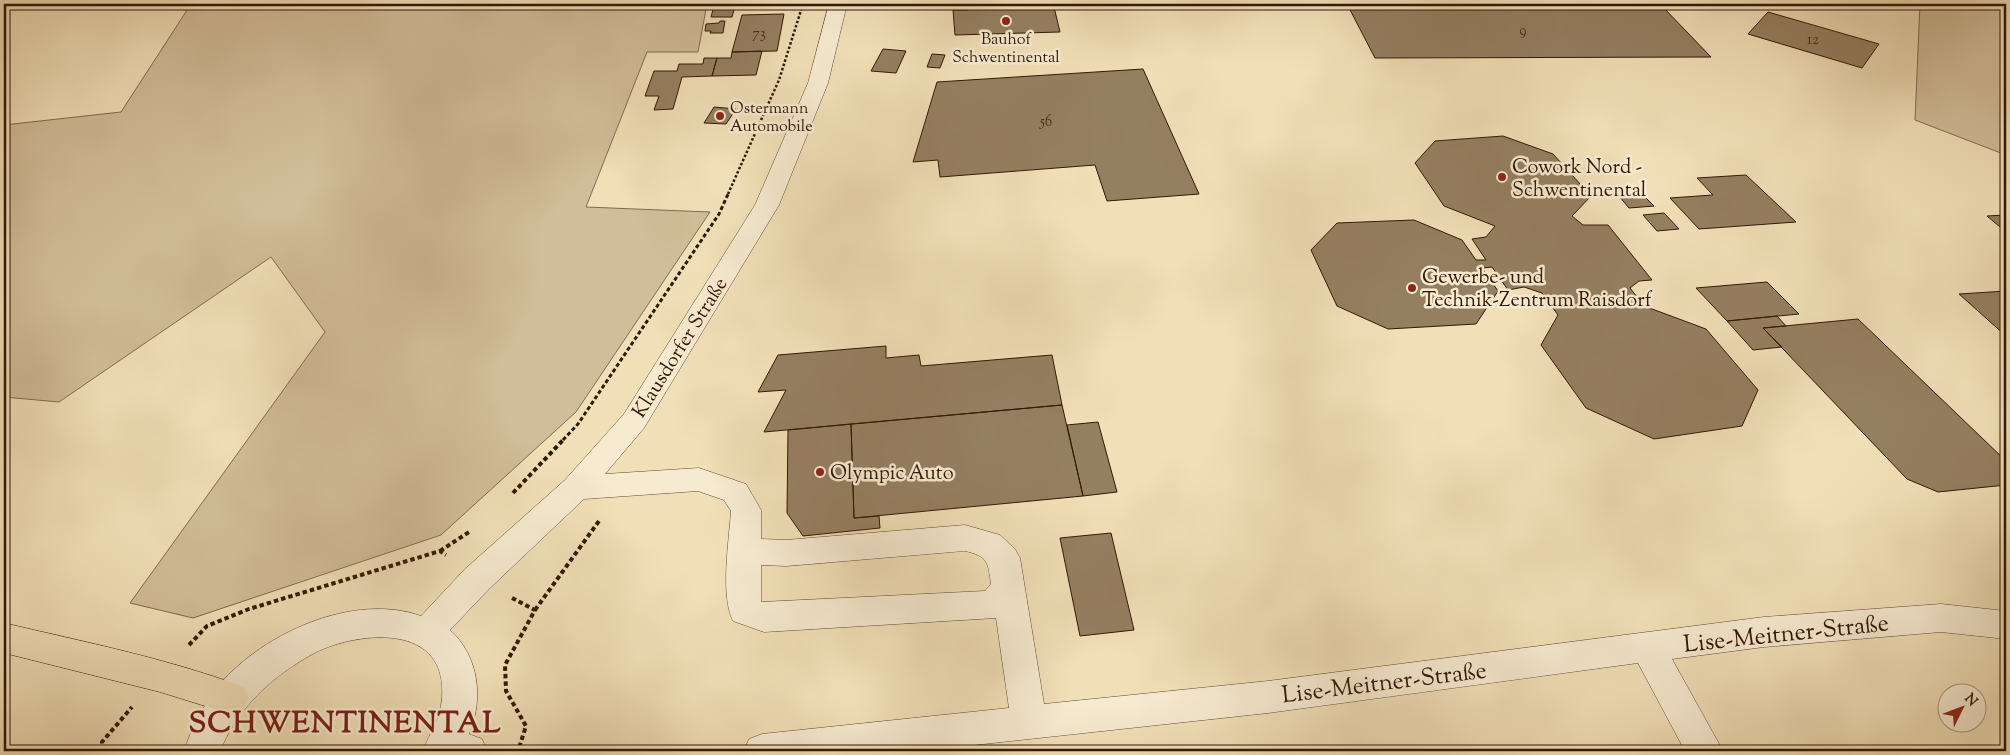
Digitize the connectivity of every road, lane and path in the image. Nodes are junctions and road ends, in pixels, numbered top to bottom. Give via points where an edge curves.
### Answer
1 (802, 4) edge
2 (838, 4) edge
3 (576, 488) junction
4 (509, 497) dead end
5 (473, 529) dead end
6 (440, 551) dead end
7 (745, 551) junction
8 (1008, 587) junction
9 (2006, 625) edge
10 (428, 631) junction
11 (4, 638) edge
12 (1648, 648) junction
13 (231, 698) junction
14 (1029, 723) junction
15 (451, 750) edge
16 (202, 751) edge
17 (762, 751) edge
18 (1706, 751) edge

1 - 4 path via 779,80 719,214 578,424
2 - 3 street, Klausdorfer Straße via 818,83 767,205 634,421
3 - 7 street via 699,479 735,492 746,510
3 - 10 street, Klausdorfer Straße via 477,579
5 - 6 path
7 - 8 street via 786,553 965,538 989,544 1004,558
7 - 8 street via 745,611 764,618 994,605
8 - 14 street
9 - 12 street, Lise-Meitner-Straße via 1941,618 1764,632
10 - 13 street via 399,623 366,623 330,630 294,647 260,670
10 - 15 street via 450,650 461,677 460,710
11 - 13 highway via 160,676
12 - 14 street, Lise-Meitner-Straße via 1268,697
12 - 18 street
13 - 16 street via 209,730
14 - 17 street, Lise-Meitner-Straße

